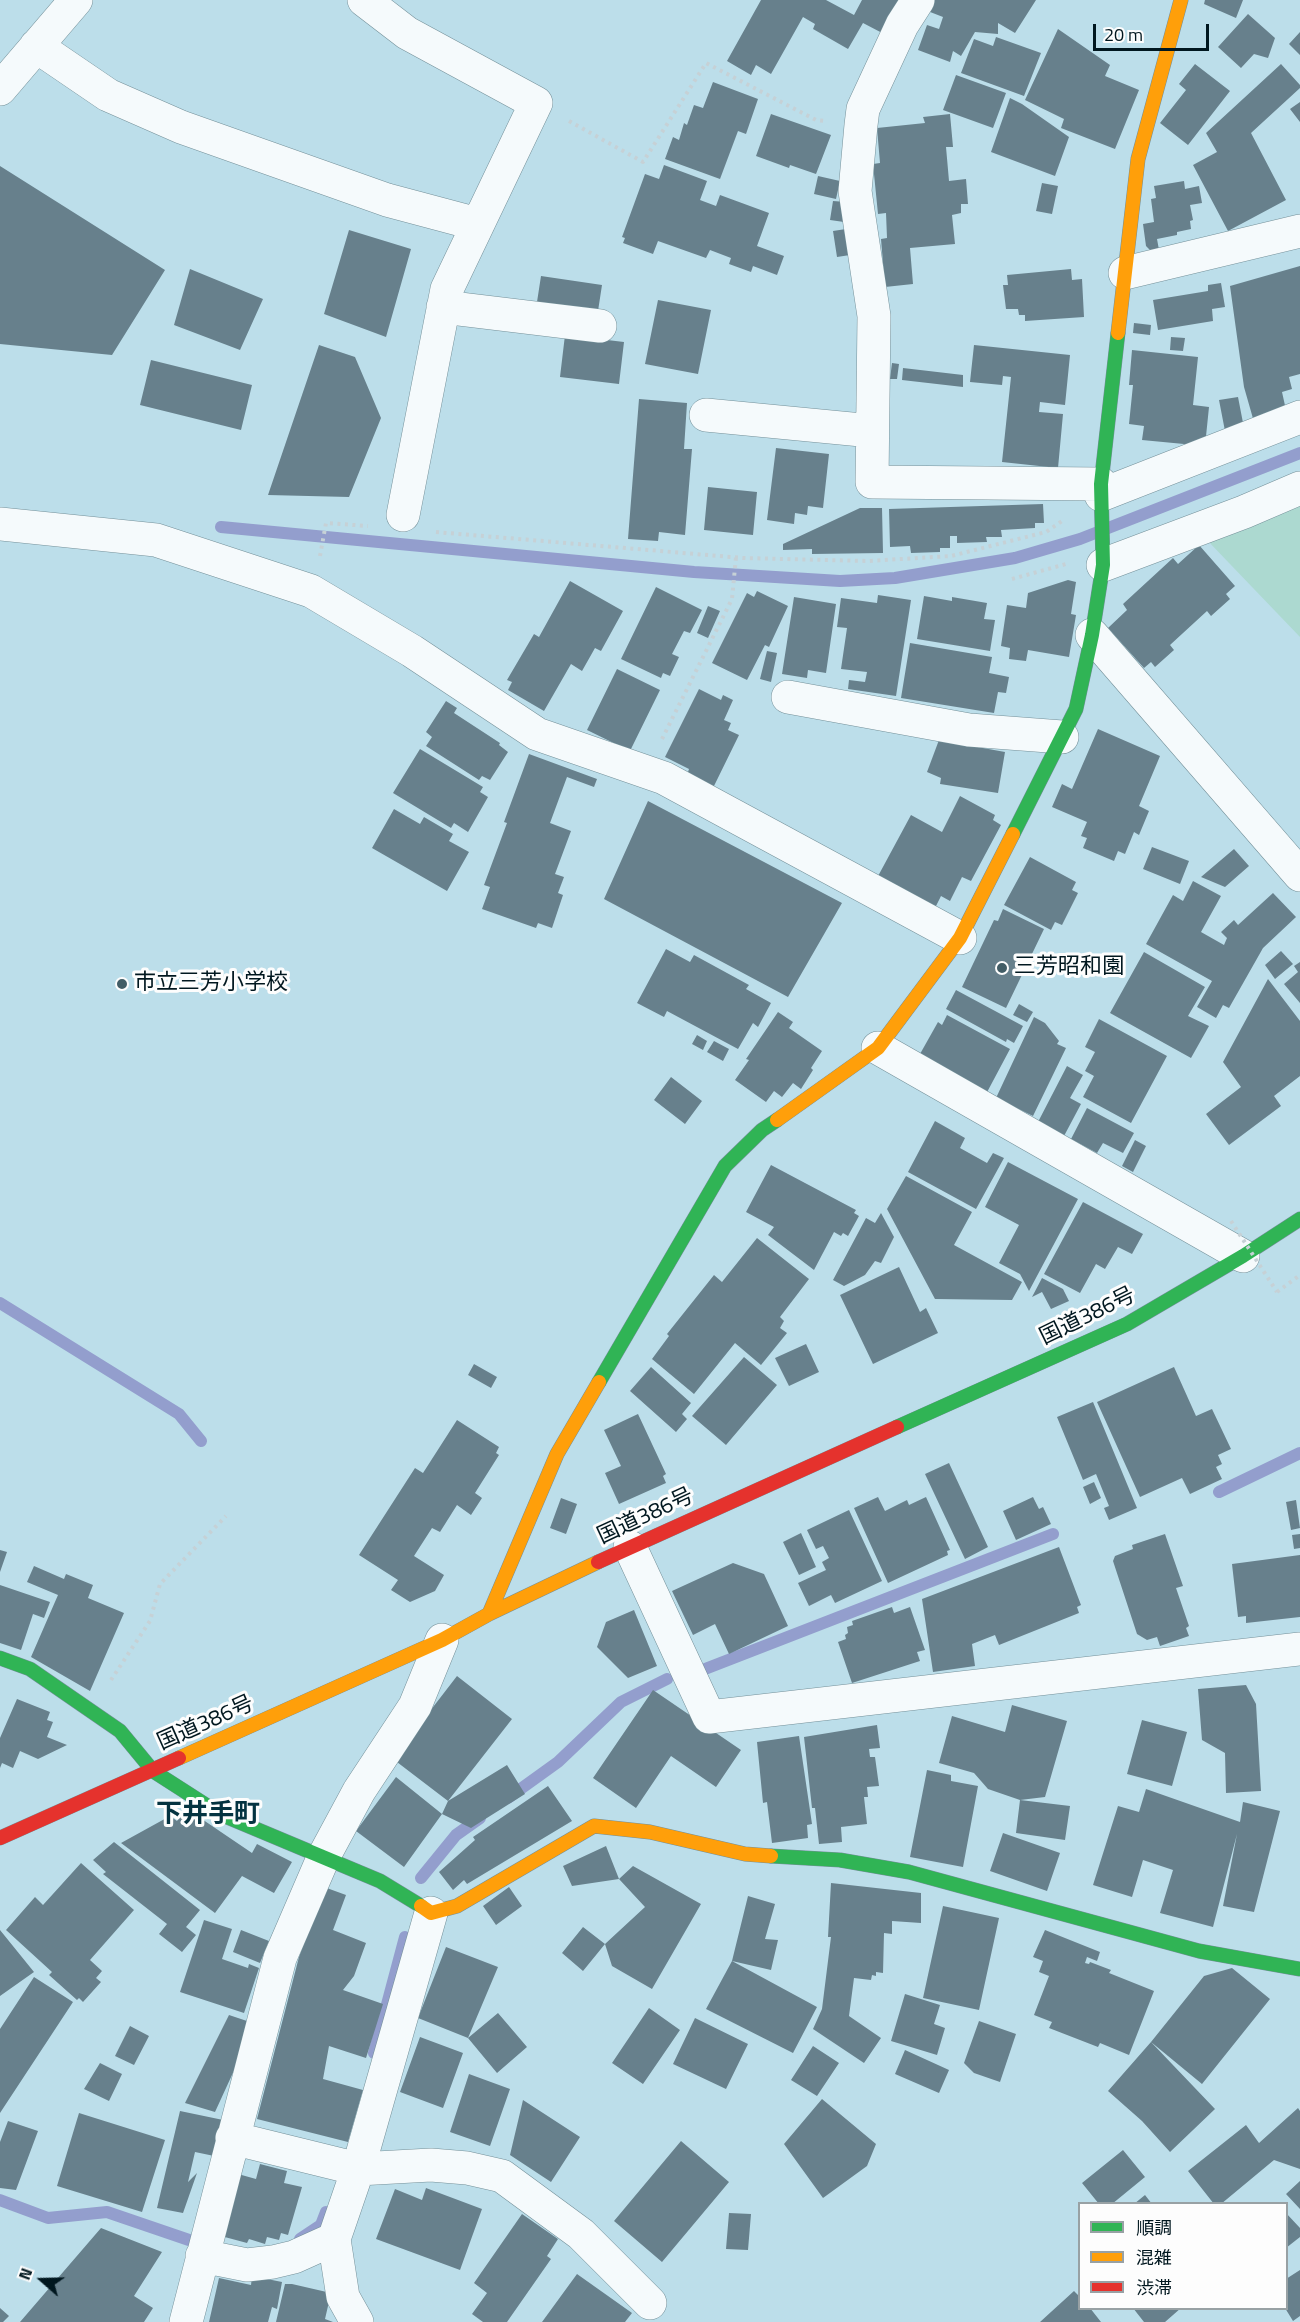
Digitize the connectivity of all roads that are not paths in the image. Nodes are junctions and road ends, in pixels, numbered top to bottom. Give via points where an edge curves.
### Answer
1 (76, 0) edge
2 (364, 0) edge
3 (918, 0) edge
4 (1180, 0) edge
5 (36, 46) junction
6 (0, 89) edge
7 (477, 224) junction
8 (1300, 231) edge
9 (1125, 273) junction
10 (442, 307) junction
11 (600, 326) dead end
12 (706, 415) dead end
13 (1300, 417) edge
14 (873, 431) junction
15 (1300, 488) edge
16 (1101, 489) junction
17 (403, 515) dead end
18 (0, 524) edge
19 (1102, 565) junction
20 (1092, 635) junction
21 (788, 697) dead end
22 (1062, 737) junction
23 (1300, 875) edge
24 (960, 938) junction
25 (878, 1048) junction
26 (1300, 1219) edge
27 (1243, 1256) junction
28 (630, 1547) junction
29 (489, 1614) junction
30 (442, 1640) junction
31 (1300, 1649) edge
32 (0, 1658) edge
33 (153, 1771) junction
34 (0, 1838) edge
35 (324, 1856) junction
36 (431, 1913) junction
37 (1300, 1969) edge
38 (232, 2138) junction
39 (358, 2169) junction
40 (334, 2239) junction
41 (202, 2256) junction
42 (650, 2303) dead end
43 (186, 2322) edge
44 (357, 2322) edge

1 - 5 street
2 - 7 street via 407,33 536,103
3 - 14 street via 902,25 863,109 861,125 855,191 874,316
4 - 9 main road via 1138,159
5 - 6 street
5 - 7 street via 108,95 181,127 387,200
7 - 10 street
8 - 9 street
9 - 16 main road
10 - 11 street
10 - 17 street
12 - 14 street
13 - 16 street
14 - 16 street via 872,482
15 - 19 street
16 - 19 main road
18 - 24 street via 156,540 311,591 412,651 537,734 663,778
19 - 20 main road
20 - 22 main road via 1076,709
20 - 23 street
21 - 22 street via 969,730
22 - 24 main road
24 - 25 main road
25 - 27 street
25 - 29 main road via 762,1130 725,1166 557,1454
26 - 27 main road, 国道386号
27 - 28 main road, 国道386号 via 1127,1324
28 - 29 main road, 国道386号
28 - 31 street via 709,1717
29 - 30 main road, 国道386号
30 - 33 main road, 国道386号
30 - 35 street via 415,1706 359,1791
32 - 33 main road via 30,1669 120,1731
33 - 34 main road, 国道386号
33 - 35 main road via 220,1814
35 - 36 main road via 380,1881
35 - 38 street via 280,1958
36 - 37 main road via 457,1906 594,1826 650,1832 745,1854 840,1860 909,1872 1199,1951
36 - 39 street
38 - 39 street
38 - 41 street
39 - 40 street
39 - 42 street via 431,2165 502,2176 581,2234
40 - 41 street via 273,2262 247,2265
40 - 44 street via 343,2297
41 - 43 street

